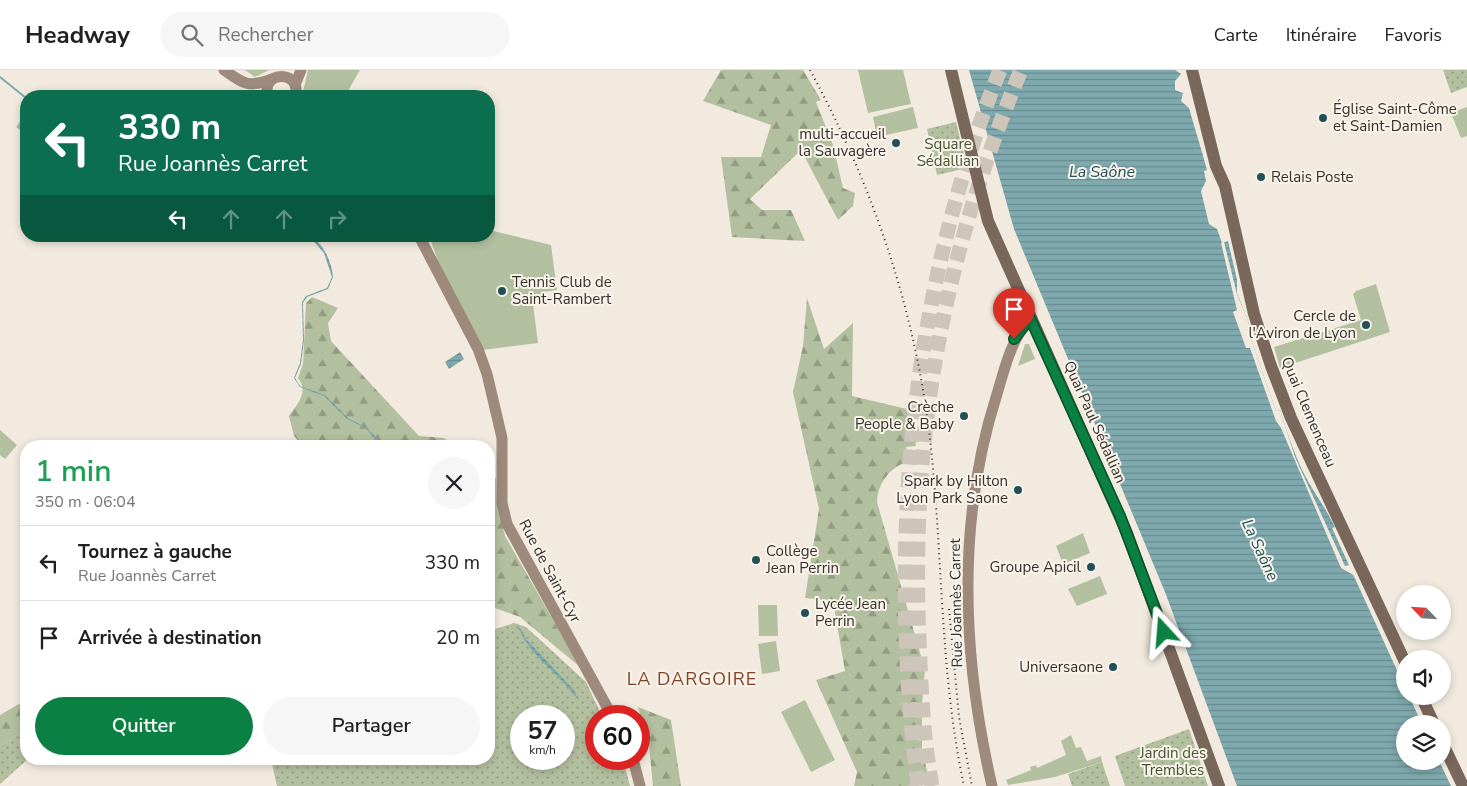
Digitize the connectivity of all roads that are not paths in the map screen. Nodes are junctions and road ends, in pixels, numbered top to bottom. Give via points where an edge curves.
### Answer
1 (224, 70) edge
2 (301, 70) edge
3 (951, 70) edge
4 (1192, 70) edge
5 (1198, 70) edge
6 (288, 73) edge
7 (272, 79) junction
8 (249, 85) junction
9 (258, 90) edge
10 (267, 90) edge
11 (295, 90) edge
12 (1222, 177) junction
13 (422, 242) edge
14 (1030, 318) junction
15 (1035, 331) junction
16 (1018, 334) junction
17 (1399, 650) edge
18 (606, 705) edge
19 (1451, 760) edge
20 (636, 770) edge
21 (640, 786) edge
22 (992, 786) edge
23 (1219, 786) edge
24 (1464, 786) edge

1 - 8 main road
2 - 11 main road
3 - 14 main road, Quai Paul Sédallian via 988,221
4 - 12 main road, Quai Clemenceau via 1216,166
5 - 12 main road, Quai Clemenceau
6 - 7 main road
6 - 11 main road
7 - 8 main road
7 - 10 main road
8 - 9 main road
12 - 17 main road, Quai Clemenceau via 1254,314 1271,366 1291,418
13 - 18 main road, Rue de Saint-Cyr via 478,349 487,374 502,438 502,503 507,524
14 - 15 main road, Quai Paul Sédallian
14 - 16 main road, Rue Joannès Carret
15 - 16 main road
15 - 23 main road, Quai Paul Sédallian via 1127,533
16 - 22 main road, Rue Joannès Carret via 981,452 969,536 968,613 972,680
19 - 24 main road
20 - 21 main road

